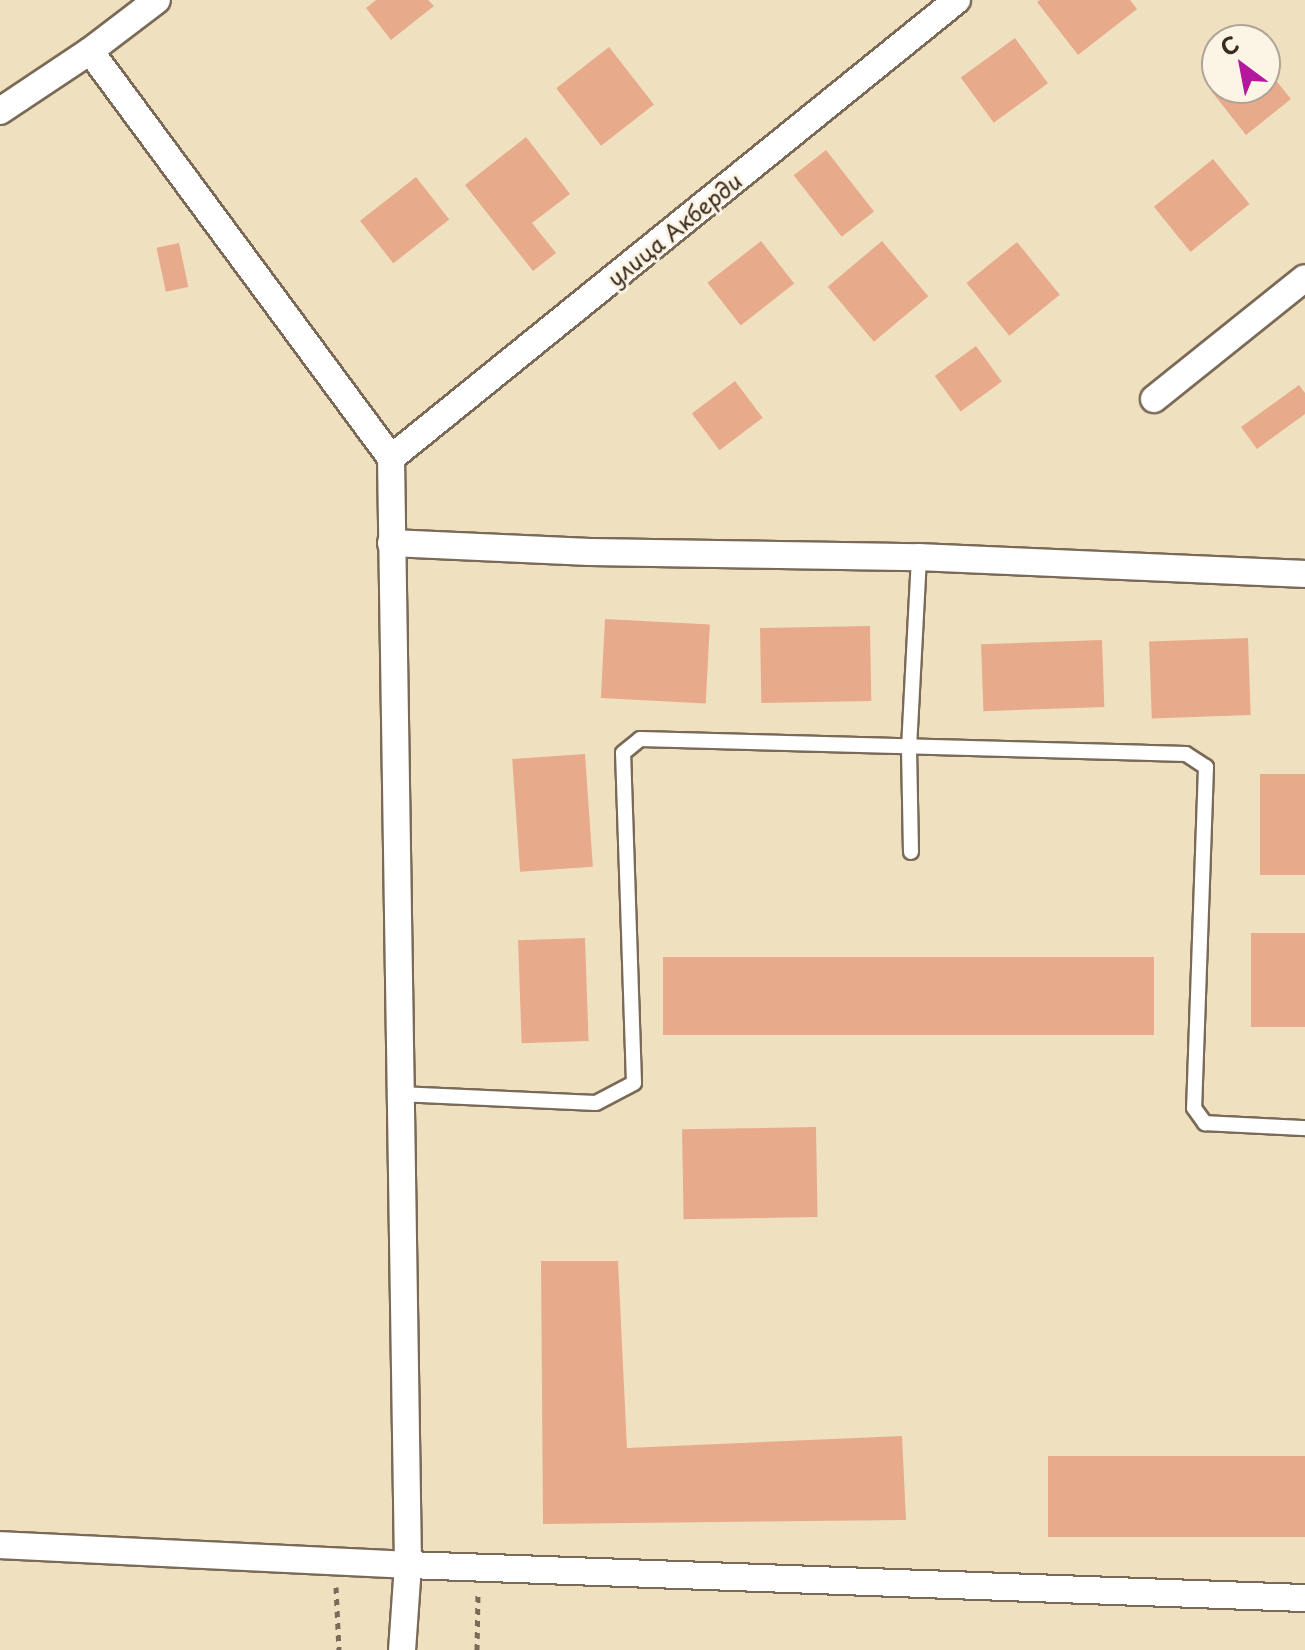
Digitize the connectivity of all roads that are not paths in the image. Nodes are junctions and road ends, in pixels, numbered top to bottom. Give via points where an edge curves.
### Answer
1 (157, 0) edge
2 (957, 0) edge
3 (90, 51) junction
4 (0, 111) edge
5 (1305, 278) edge
6 (1154, 399) dead end
7 (391, 458) junction
8 (391, 543) junction
9 (919, 557) junction
10 (1305, 574) edge
11 (909, 748) junction
12 (911, 852) dead end
13 (399, 1094) junction
14 (1305, 1128) edge
15 (0, 1545) edge
16 (408, 1565) junction
17 (1305, 1598) edge
18 (402, 1650) edge

1 - 3 street
2 - 7 street, улица Акберди
3 - 4 street
3 - 7 street
5 - 6 street
7 - 8 street
8 - 9 street
8 - 13 street
9 - 10 street
9 - 11 lane
11 - 12 lane
11 - 13 lane via 640,739 623,753 634,1083 596,1103
11 - 14 lane via 1186,754 1206,767 1194,1108 1205,1123
13 - 16 street
15 - 16 street
16 - 17 street
16 - 18 street

